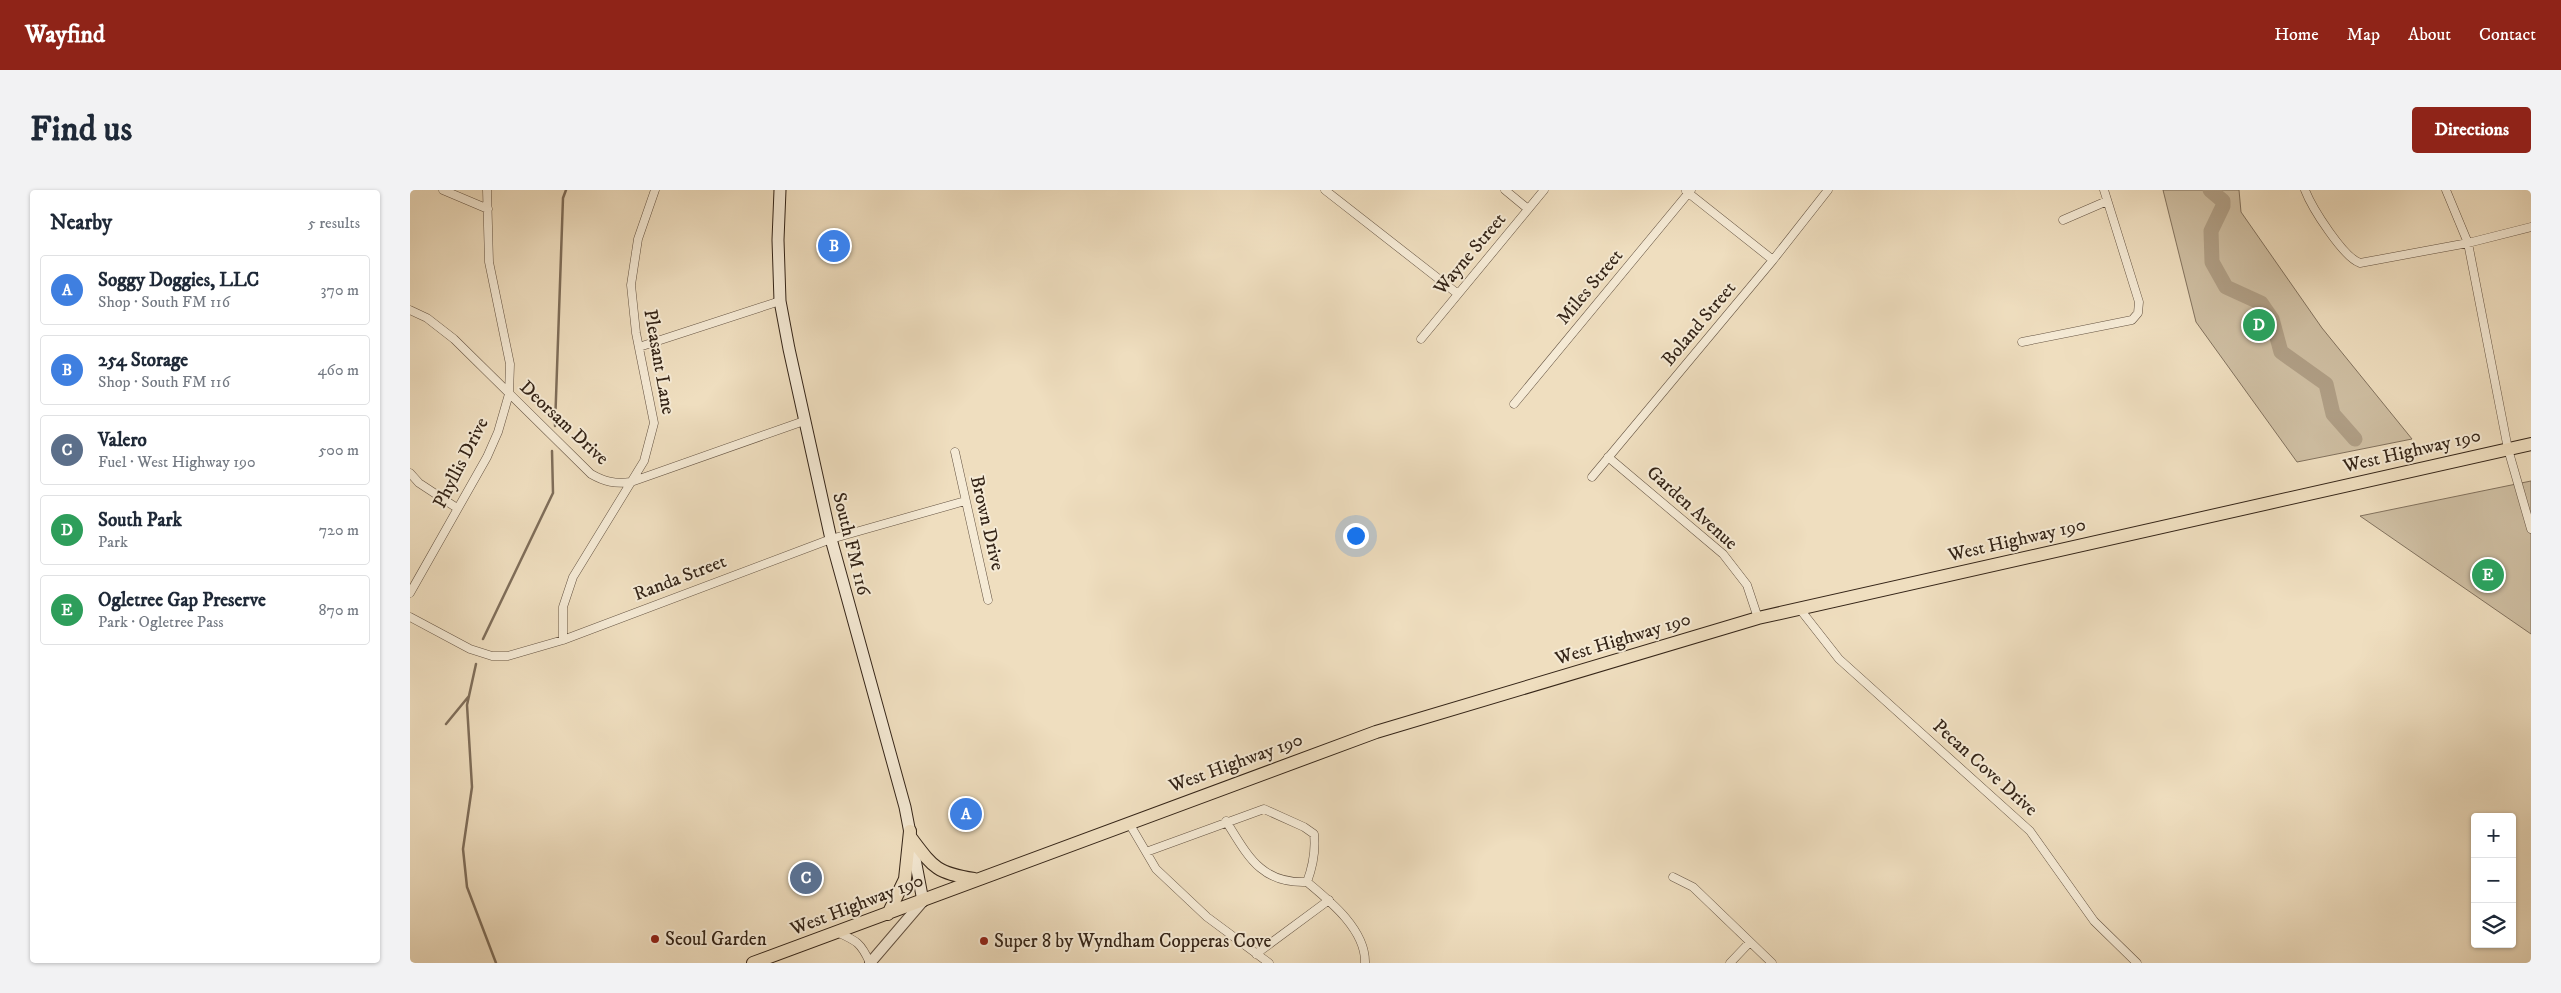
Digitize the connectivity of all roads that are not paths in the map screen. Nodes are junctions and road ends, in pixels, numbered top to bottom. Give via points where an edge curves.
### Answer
1 (443, 190) edge
2 (487, 190) edge
3 (655, 190) edge
4 (780, 190) edge
5 (1325, 190) edge
6 (1505, 190) edge
7 (1544, 190) edge
8 (1828, 190) edge
9 (2104, 190) edge
10 (2305, 190) edge
11 (2446, 190) edge
12 (1688, 191) edge
13 (2107, 201) junction
14 (488, 209) junction
15 (1528, 209) junction
16 (2063, 220) dead end
17 (2531, 227) edge
18 (2468, 242) junction
19 (1773, 260) junction
20 (1458, 294) junction
21 (780, 301) junction
22 (410, 310) edge
23 (1421, 339) dead end
24 (2022, 342) dead end
25 (639, 347) junction
26 (509, 394) junction
27 (1514, 404) dead end
28 (804, 421) junction
29 (2531, 444) edge
30 (2508, 449) junction
31 (955, 452) dead end
32 (1608, 457) junction
33 (410, 473) edge
34 (1592, 477) dead end
35 (631, 482) junction
36 (965, 501) junction
37 (457, 508) junction
38 (2531, 529) edge
39 (831, 539) junction
40 (410, 593) edge
41 (988, 600) dead end
42 (1800, 608) junction
43 (410, 617) edge
44 (1758, 618) junction
45 (563, 640) junction
46 (1226, 821) junction
47 (1129, 823) junction
48 (910, 834) junction
49 (1146, 852) junction
50 (1673, 877) dead end
51 (976, 879) junction
52 (1307, 882) junction
53 (1329, 900) junction
54 (923, 901) junction
55 (888, 914) junction
56 (837, 932) junction
57 (1750, 942) junction
58 (1256, 954) junction
59 (753, 963) edge
60 (870, 963) edge
61 (1269, 963) edge
62 (1365, 963) edge
63 (1730, 963) edge
64 (1772, 963) edge
65 (2137, 963) edge

1 - 14 street
2 - 14 street, Phyllis Drive
3 - 25 street, Pleasant Lane via 633,260 631,298
4 - 21 main road, South FM 116
5 - 20 street
6 - 15 street
7 - 15 street, Wayne Street
8 - 19 street, Boland Street
9 - 13 street
10 - 18 street via 2329,230 2352,260 2360,263
11 - 18 street
12 - 19 street
12 - 27 street, Miles Street
13 - 16 street
13 - 24 street via 2139,302 2138,314 2132,320
14 - 26 street, Phyllis Drive via 489,262 510,364
15 - 20 street, Wayne Street
17 - 18 street
18 - 30 street
19 - 32 street, Boland Street
20 - 23 street, Wayne Street
21 - 25 street
21 - 28 main road, South FM 116
22 - 26 street, Deorsam Drive via 427,318 454,339
25 - 35 street, Pleasant Lane via 654,423 644,461
26 - 35 street, Deorsam Drive via 591,474 610,483
26 - 37 street, Phyllis Drive via 498,432
28 - 35 street, Deorsam Drive
28 - 39 main road, South FM 116
29 - 30 main road, West Highway 190
30 - 38 street
30 - 42 main road, West Highway 190
31 - 36 street, Brown Drive
32 - 34 street, Boland Street
32 - 44 street, Garden Avenue via 1723,554 1747,585
33 - 37 street
35 - 45 street, Pleasant Lane via 572,577 563,607
36 - 39 street, Randa Street
36 - 41 street, Brown Drive
37 - 40 street, Phyllis Drive
39 - 45 street, Randa Street
39 - 48 main road, South FM 116
42 - 44 main road, West Highway 190
42 - 65 street, Pecan Cove Drive via 1839,659 2030,831 2094,921
43 - 45 street, Randa Street via 470,650 492,656 508,656
44 - 47 main road, West Highway 190 via 1376,732
46 - 49 street
46 - 52 street via 1250,860 1274,879
46 - 52 street via 1264,809 1309,830 1314,834 1315,847
47 - 49 street
47 - 51 main road, West Highway 190
48 - 51 main road via 936,868
48 - 54 main road, South FM 116
48 - 55 main road via 905,880
49 - 58 street via 1156,869 1207,916
50 - 57 street via 1692,887
51 - 54 main road, West Highway 190
52 - 53 street
53 - 58 street
53 - 62 street via 1362,942
54 - 55 main road, West Highway 190
54 - 60 street
55 - 56 main road, West Highway 190
56 - 59 main road, West Highway 190
56 - 60 street via 857,941
57 - 63 street
57 - 64 street
58 - 61 street

